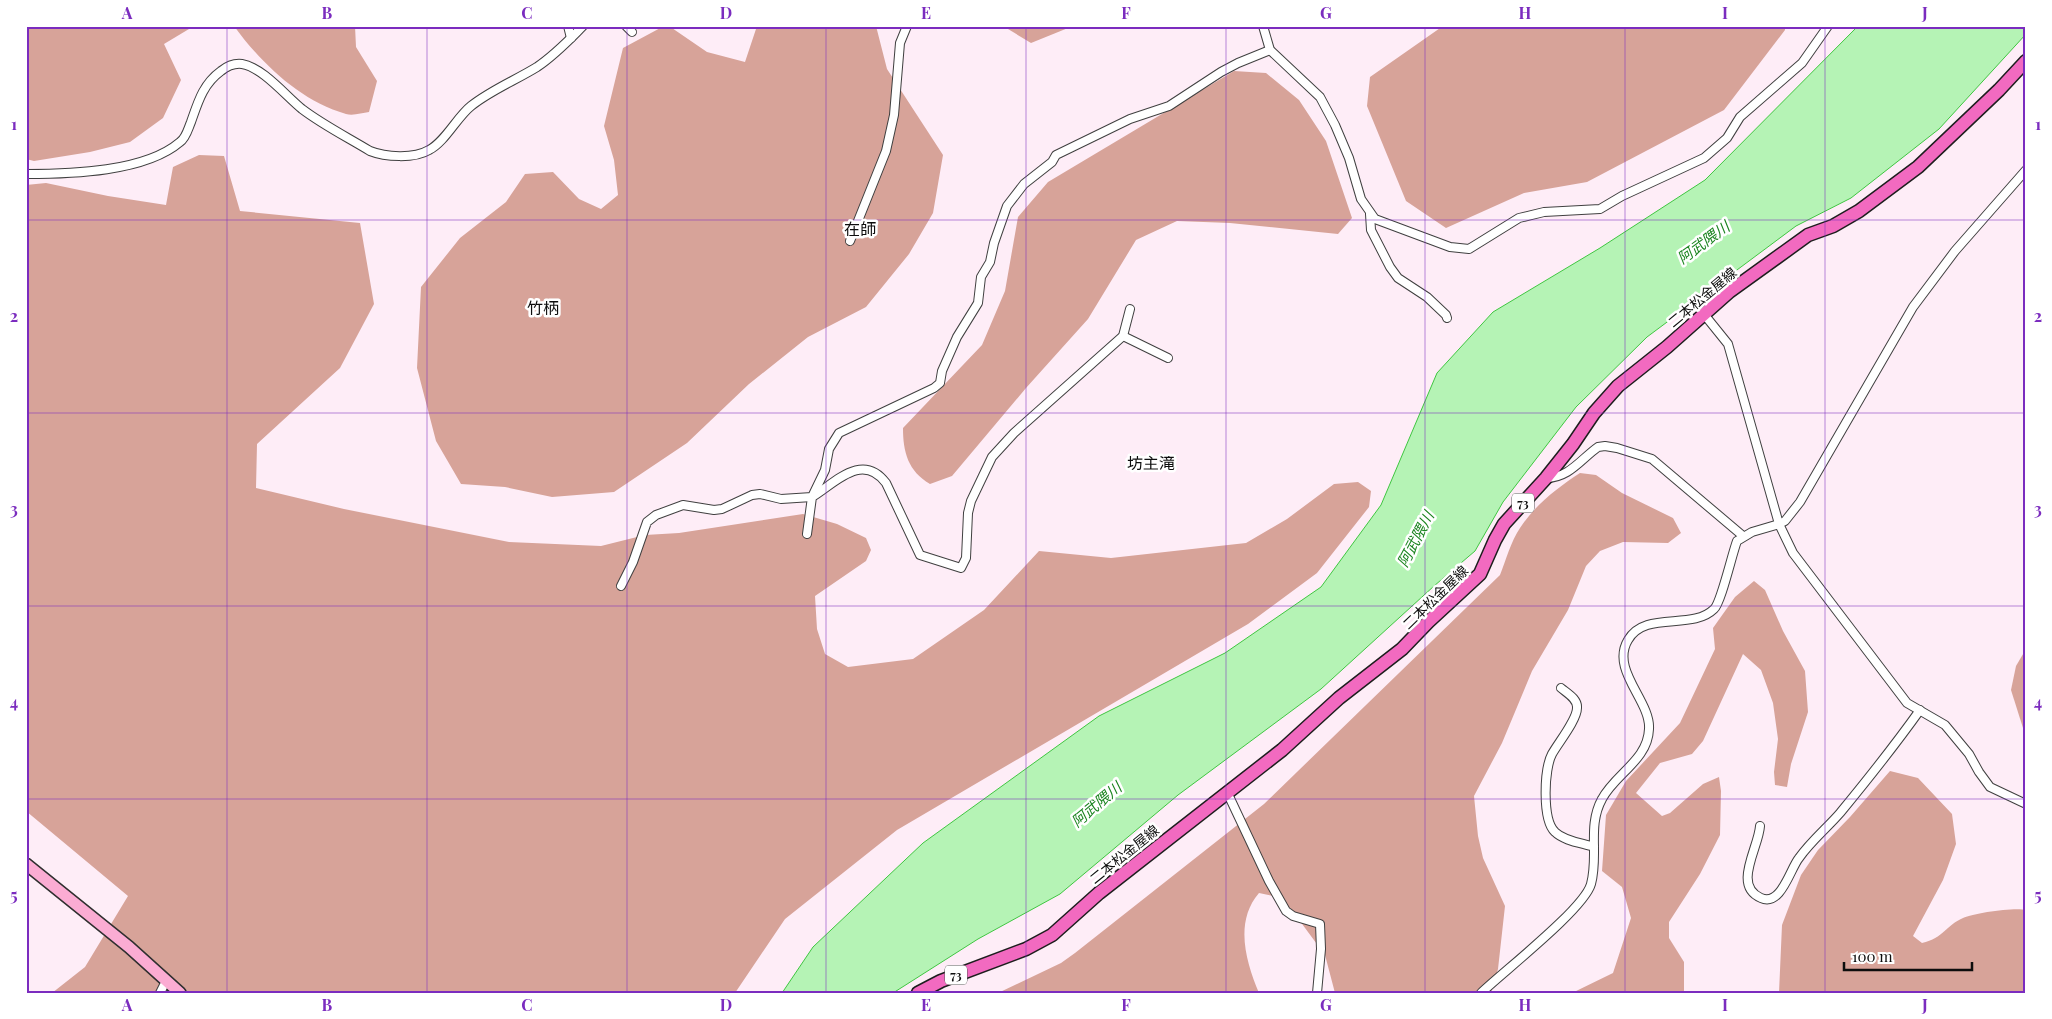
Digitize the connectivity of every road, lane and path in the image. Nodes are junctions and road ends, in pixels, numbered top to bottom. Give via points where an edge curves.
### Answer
1 (568, 26) edge
2 (583, 26) edge
3 (907, 26) edge
4 (1263, 26) edge
5 (1828, 26) edge
6 (572, 38) junction
7 (1270, 50) junction
8 (2026, 61) edge
9 (2026, 170) edge
10 (26, 174) edge
11 (1370, 214) junction
12 (850, 242) dead end
13 (1130, 309) dead end
14 (1703, 313) junction
15 (1447, 318) dead end
16 (1123, 336) junction
17 (1168, 358) dead end
18 (1546, 478) junction
19 (812, 497) junction
20 (1779, 524) junction
21 (807, 534) dead end
22 (1744, 536) junction
23 (621, 586) dead end
24 (1561, 688) dead end
25 (1920, 710) junction
26 (1227, 792) junction
27 (2026, 804) edge
28 (1760, 826) dead end
29 (1594, 847) junction
30 (26, 864) edge
31 (166, 981) junction
32 (160, 993) edge
33 (180, 993) edge
34 (918, 993) edge
35 (1317, 993) edge
36 (1481, 993) edge

1 - 6 street
2 - 6 street
3 - 12 street via 900,43 894,115 886,151
4 - 7 street
5 - 11 street via 1802,63 1740,118 1727,138 1704,158 1600,208 1544,212 1520,218 1468,249 1450,247 1417,236
6 - 10 street via 537,67 469,107 430,150 420,153 381,156 370,152 302,109 252,67 240,64 227,66 212,77 201,93 181,142 161,153 110,169
7 - 11 street via 1320,97 1335,125 1361,199
7 - 19 street via 1238,63 1169,106 1130,119 1056,156 1024,184 1006,206 990,262 981,277 978,303 957,337 940,383 924,394 839,433 829,449 825,470
8 - 14 main road, 二本松金屋線 / 73 via 1938,149 1881,197 1833,226 1808,235
9 - 20 street via 1955,251 1913,307 1800,502
11 - 15 street via 1371,230 1398,278 1438,307
13 - 16 street
14 - 18 main road, 二本松金屋線 / 73 via 1618,386
14 - 20 street via 1728,344
16 - 17 street
16 - 19 street via 1014,432 992,457 971,500 966,558 961,568 920,555 880,474 869,470 843,474
18 - 22 street via 1567,473 1598,447 1628,451 1652,459
18 - 26 main road, 二本松金屋線 / 73 via 1504,524 1480,574 1402,649
19 - 21 street
19 - 23 street via 781,499 760,494 722,509 683,505 656,515 647,522
20 - 22 street
20 - 25 street via 1793,553 1899,693 1907,703
22 - 29 street via 1737,541 1715,609 1698,617 1643,627 1627,640 1624,654 1626,670 1647,716 1649,734 1643,751 1605,793 1598,806 1594,820
24 - 29 street via 1578,708 1550,757 1546,814 1555,832
25 - 27 street via 1945,725 1990,787
25 - 28 street via 1851,800 1792,866 1783,889 1767,900 1748,888 1747,878
26 - 34 main road, 二本松金屋線 / 73 via 1098,893 1052,935 1026,949
26 - 35 street via 1286,911 1320,924
29 - 36 street via 1590,887 1576,907
30 - 31 street
31 - 32 street
31 - 33 street

